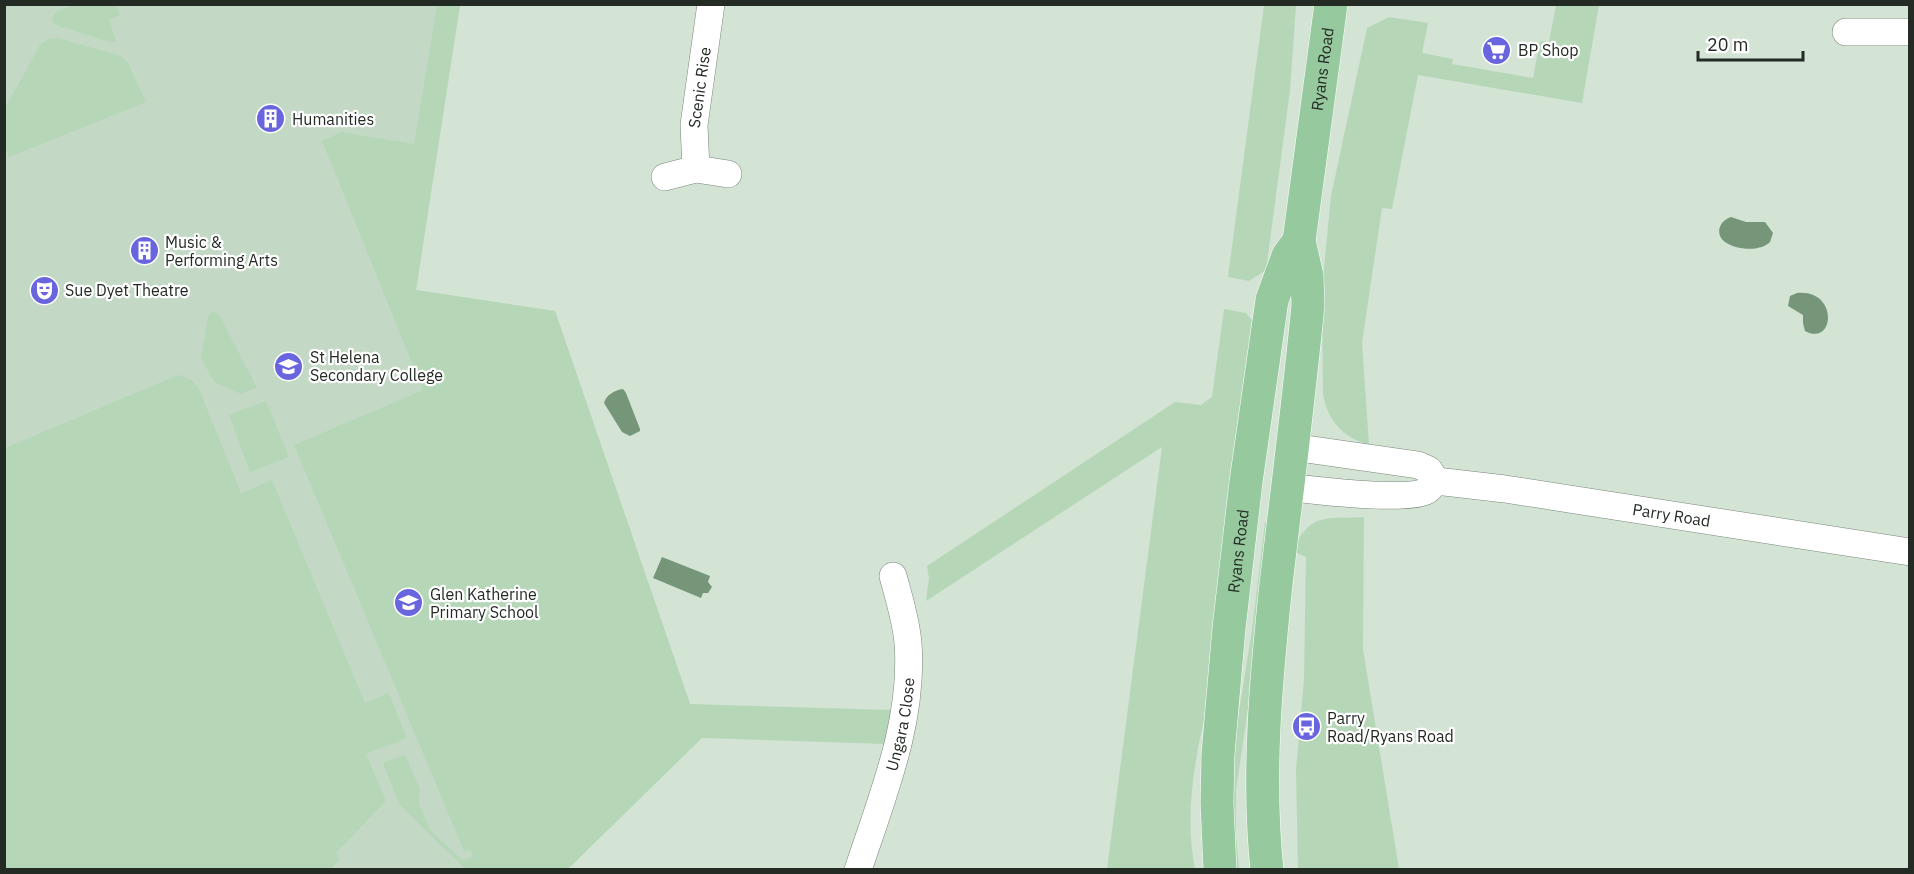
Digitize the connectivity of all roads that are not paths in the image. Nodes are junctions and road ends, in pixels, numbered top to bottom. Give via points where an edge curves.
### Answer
1 (711, 4) edge
2 (1331, 4) edge
3 (1846, 32) dead end
4 (1910, 32) edge
5 (696, 169) junction
6 (728, 174) dead end
7 (665, 177) dead end
8 (1299, 241) junction
9 (1252, 442) junction
10 (1292, 447) junction
11 (1436, 481) junction
12 (1246, 482) junction
13 (1287, 487) junction
14 (1910, 552) edge
15 (893, 576) dead end
16 (858, 870) edge
17 (1220, 870) edge
18 (1267, 870) edge

1 - 5 street, Scenic Rise via 694,125
2 - 8 main road, Ryans Road
3 - 4 street
5 - 6 street
5 - 7 street
8 - 9 main road, Ryans Road via 1288,256 1272,300
8 - 10 main road, Ryans Road via 1308,304
9 - 10 main road, Parry Road
9 - 12 main road, Ryans Road
10 - 11 street, Parry Road via 1418,465 1429,470
10 - 13 main road, Ryans Road
11 - 13 street via 1426,491 1412,495
11 - 14 street, Parry Road
12 - 13 main road
12 - 17 main road, Ryans Road via 1218,754
13 - 18 main road, Ryans Road via 1265,715 1262,810
15 - 16 street, Ungara Close via 908,644 906,696 894,759

